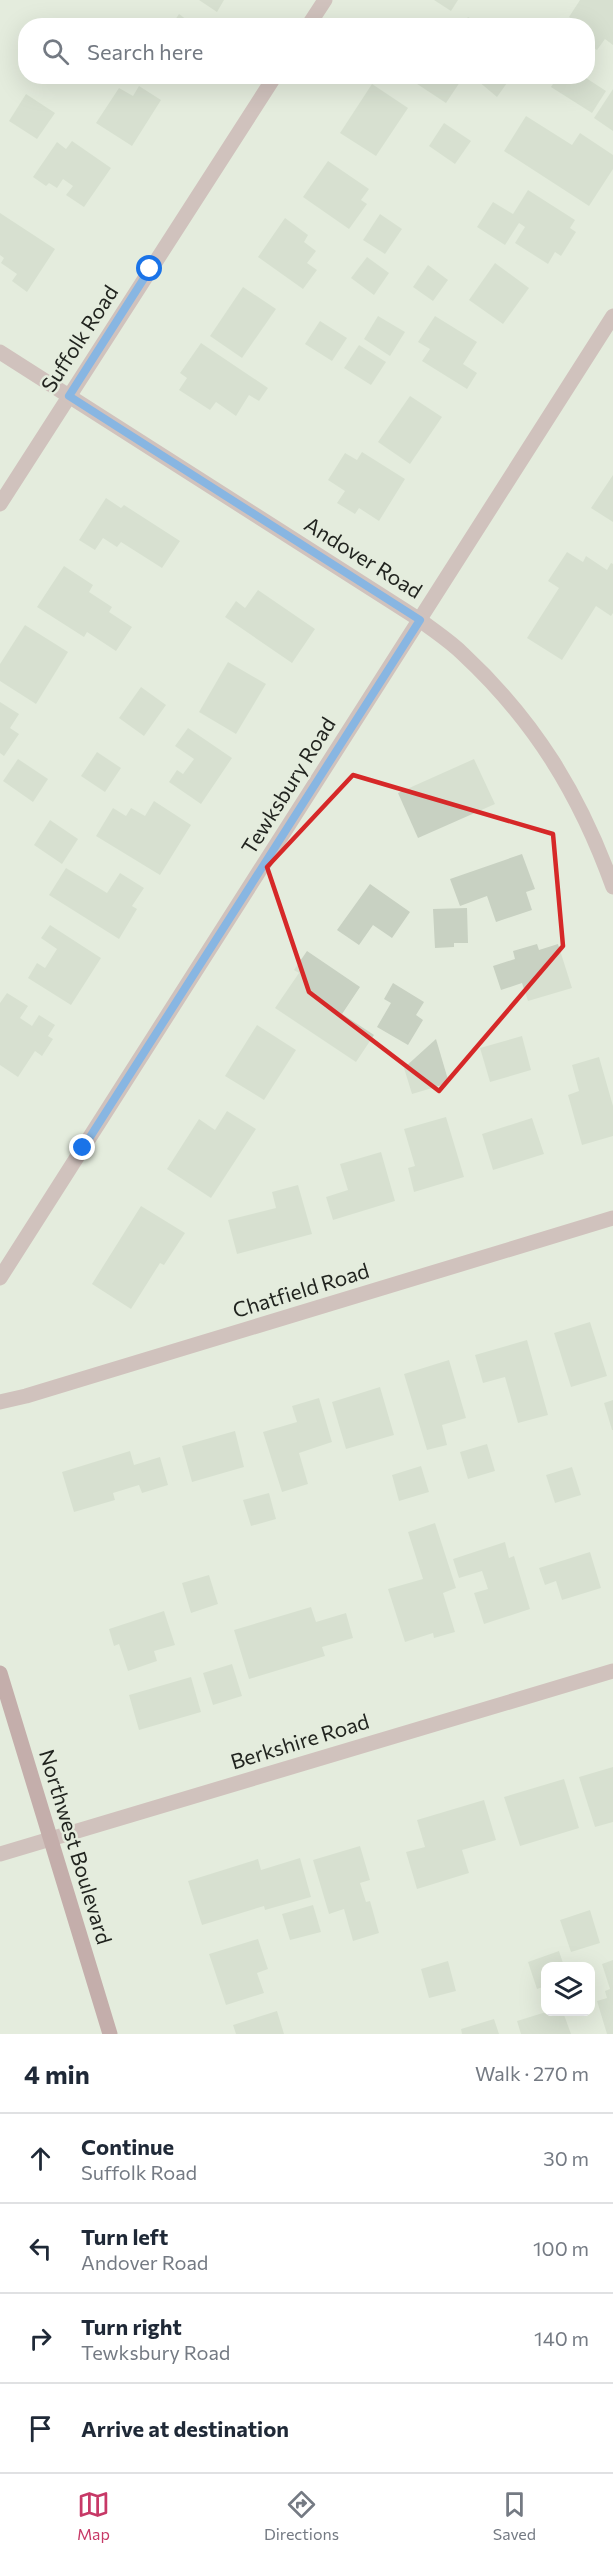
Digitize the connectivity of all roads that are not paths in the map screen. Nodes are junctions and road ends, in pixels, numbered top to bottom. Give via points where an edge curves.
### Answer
1 (325, 0) edge
2 (313, 18) edge
3 (270, 84) edge
4 (613, 316) edge
5 (0, 352) edge
6 (69, 396) junction
7 (0, 504) edge
8 (420, 620) junction
9 (613, 887) edge
10 (613, 1218) edge
11 (0, 1278) edge
12 (0, 1402) edge
13 (613, 1671) edge
14 (0, 1673) edge
15 (50, 1839) junction
16 (0, 1854) edge
17 (110, 2034) edge

1 - 2 street
3 - 6 street, Suffolk Road
4 - 8 street, Tewksbury Road
5 - 6 street, Andover Road
6 - 7 street, Suffolk Road
6 - 8 street, Andover Road
8 - 9 street, Andover Road via 462,653 508,701 545,748 567,782
8 - 11 street, Tewksbury Road
10 - 12 street, Chatfield Road
13 - 15 street, Berkshire Road
14 - 15 main road, Northwest Boulevard
15 - 16 street, Berkshire Road
15 - 17 main road, Northwest Boulevard

